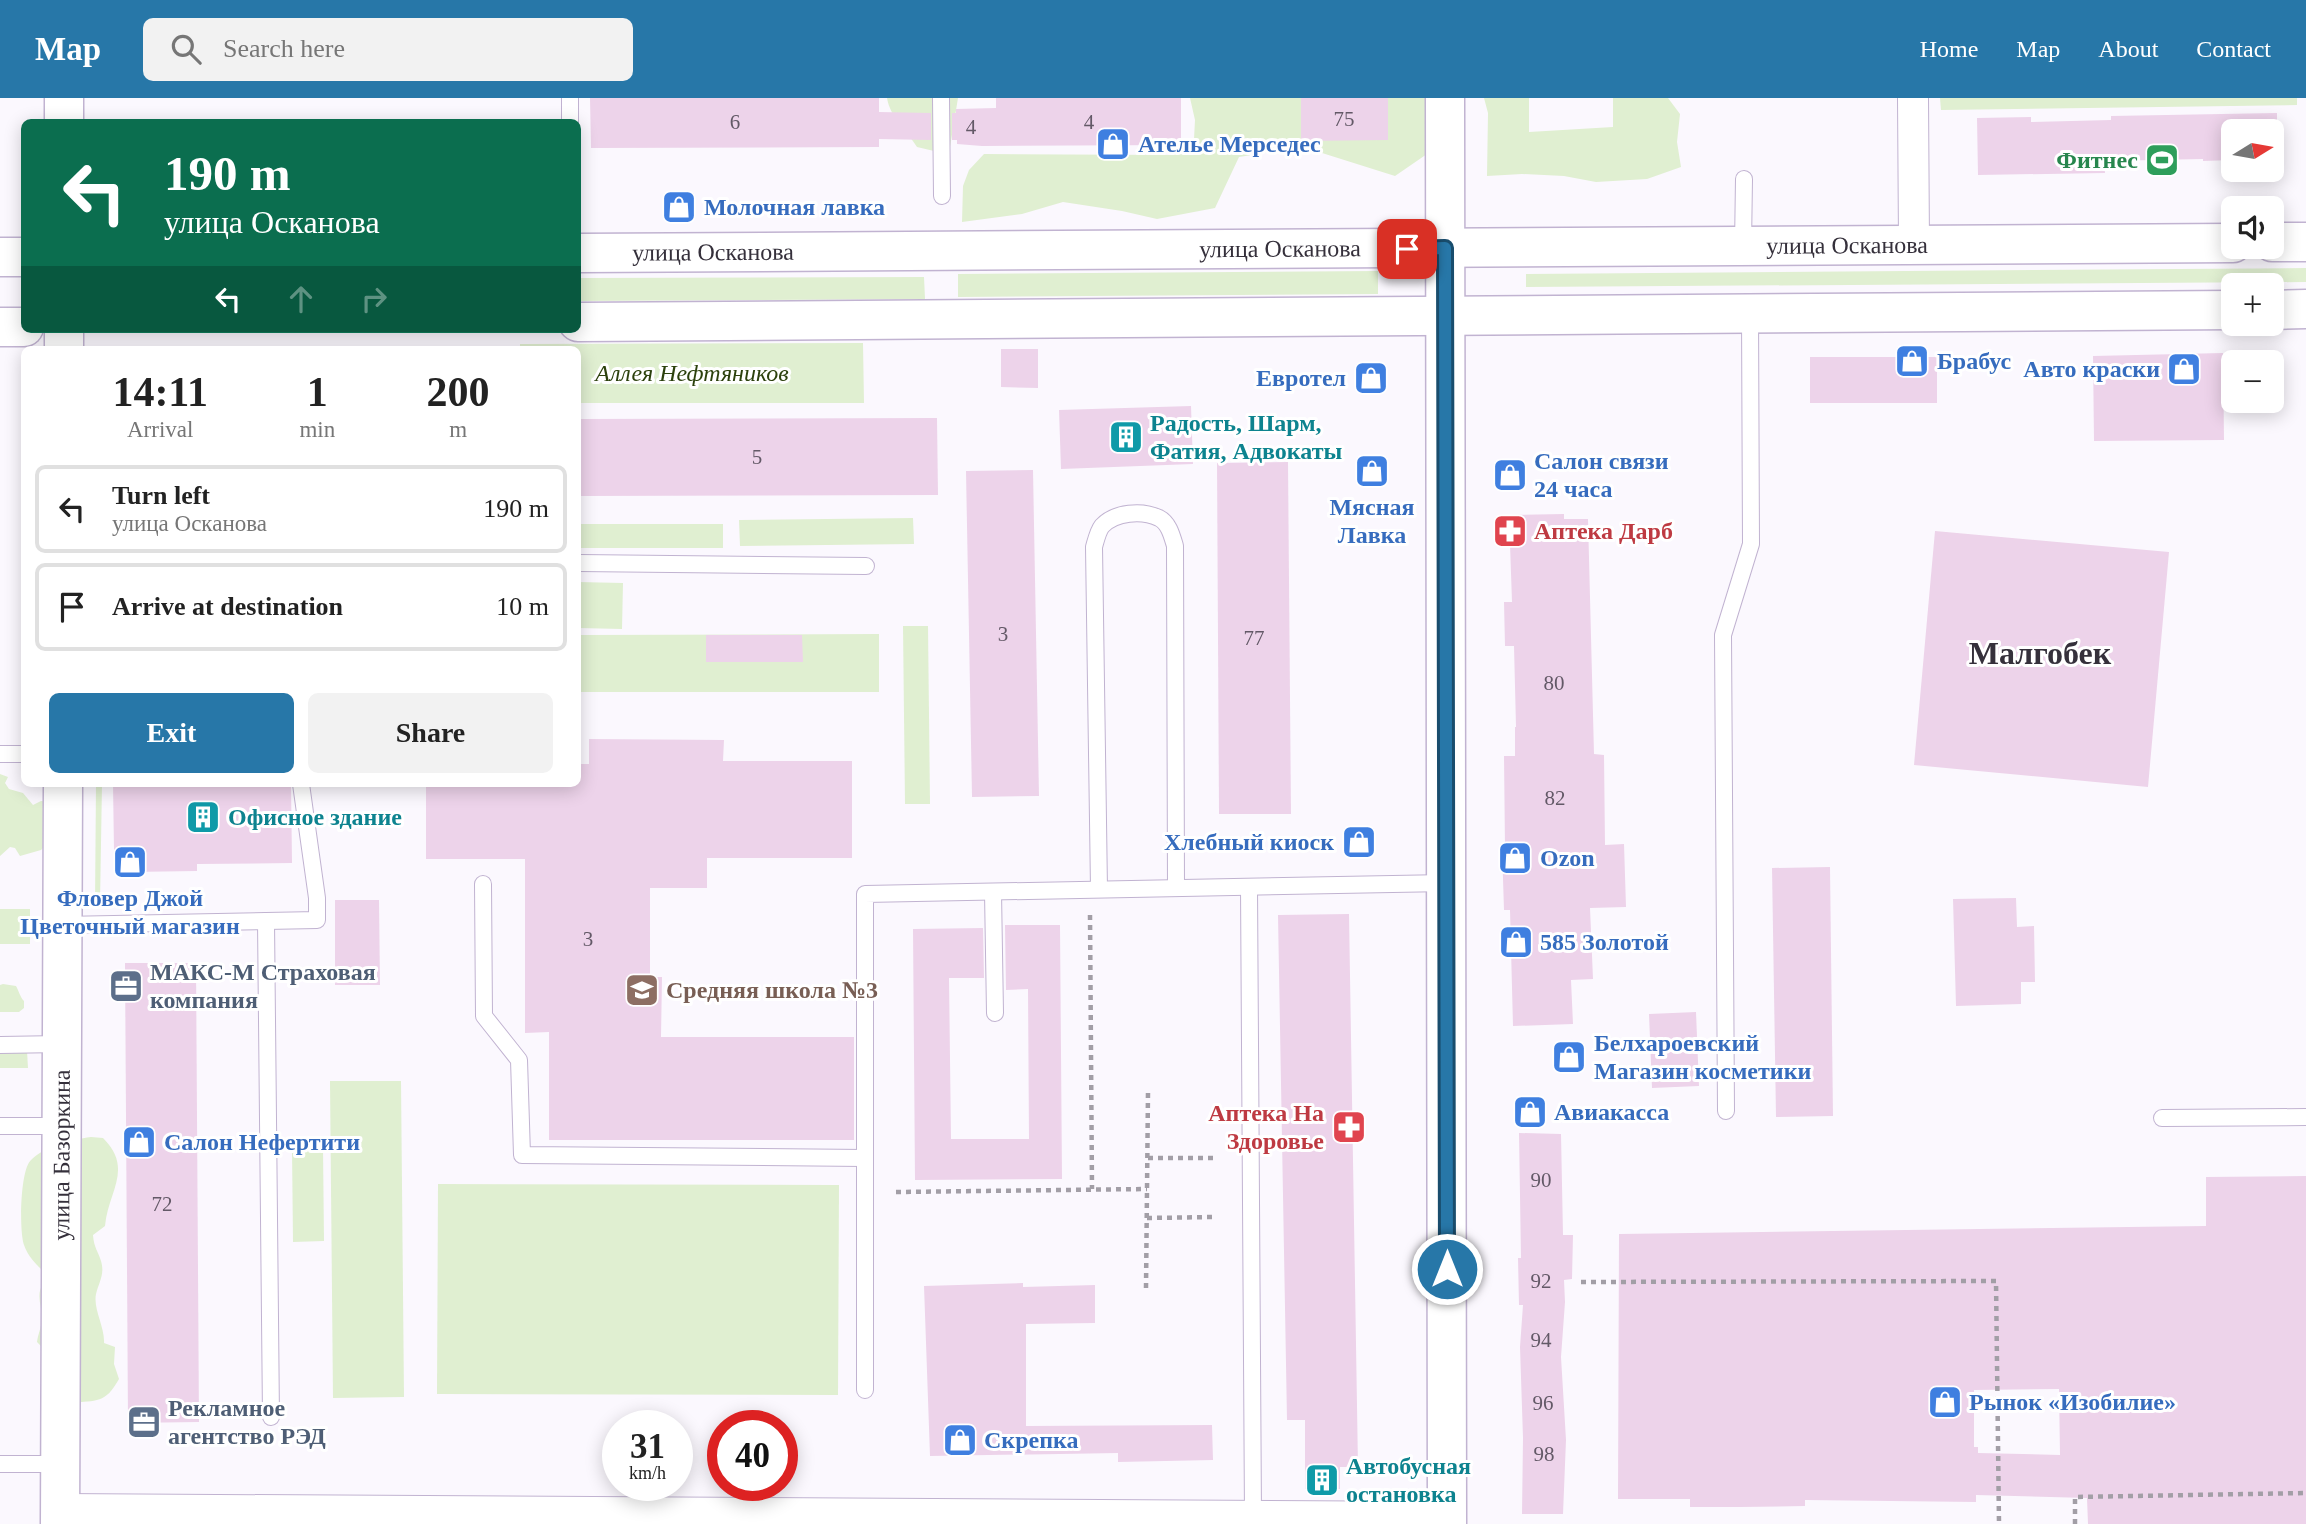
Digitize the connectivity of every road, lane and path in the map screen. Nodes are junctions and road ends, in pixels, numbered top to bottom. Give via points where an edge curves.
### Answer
1 (64, 98) edge
2 (570, 98) edge
3 (941, 98) edge
4 (1445, 98) edge
5 (1913, 98) edge
6 (64, 119) edge
7 (570, 119) edge
8 (1744, 179) dead end
9 (942, 196) dead end
10 (2306, 242) edge
11 (1914, 243) junction
12 (2221, 243) edge
13 (2284, 243) edge
14 (1743, 245) junction
15 (1445, 248) junction
16 (581, 253) edge
17 (0, 257) edge
18 (21, 257) edge
19 (2306, 309) edge
20 (2221, 310) edge
21 (2284, 310) edge
22 (1750, 313) junction
23 (1446, 316) junction
24 (581, 322) edge
25 (0, 327) edge
26 (21, 327) edge
27 (581, 564) edge
28 (866, 566) dead end
29 (0, 754) edge
30 (21, 754) edge
31 (64, 787) edge
32 (301, 787) edge
33 (1447, 883) junction
34 (483, 884) dead end
35 (1249, 887) junction
36 (1176, 888) junction
37 (1095, 890) junction
38 (993, 892) junction
39 (266, 921) junction
40 (62, 925) junction
41 (995, 1013) dead end
42 (61, 1044) junction
43 (0, 1045) edge
44 (1148, 1092) dead end
45 (1726, 1111) dead end
46 (2306, 1117) edge
47 (2162, 1118) dead end
48 (0, 1126) edge
49 (61, 1126) junction
50 (865, 1158) junction
51 (1147, 1158) junction
52 (1216, 1158) dead end
53 (1092, 1189) junction
54 (1147, 1189) junction
55 (896, 1192) dead end
56 (1215, 1217) dead end
57 (1146, 1218) junction
58 (1581, 1282) dead end
59 (1146, 1288) dead end
60 (865, 1390) dead end
61 (271, 1417) dead end
62 (0, 1464) edge
63 (60, 1464) junction
64 (2306, 1493) edge
65 (60, 1516) edge
66 (1253, 1516) junction
67 (511, 1518) edge
68 (907, 1519) edge
69 (1447, 1521) edge
70 (1998, 1524) edge
71 (2075, 1524) edge

1 - 6 street
2 - 7 lane
3 - 9 lane
4 - 15 street
5 - 11 street
8 - 14 lane
10 - 13 street
11 - 12 street, улица Осканова
11 - 14 street, улица Осканова
14 - 15 street, улица Осканова
15 - 16 street, улица Осканова
15 - 23 street
17 - 18 street
19 - 21 street
20 - 22 street
22 - 23 street
22 - 45 lane via 1751,544 1723,635
23 - 24 street
23 - 33 street
25 - 26 street
27 - 28 lane
29 - 30 lane
31 - 40 street, улица Базоркина
32 - 39 lane via 317,920
33 - 35 lane
33 - 69 street
34 - 50 lane via 484,1016 519,1060 522,1155
35 - 36 lane
35 - 66 lane
36 - 37 lane
36 - 37 lane via 1175,546 1171,530 1161,518 1137,513 1114,516 1101,528 1094,547
37 - 38 lane
37 - 53 path
38 - 41 lane
38 - 50 lane via 865,894
39 - 40 lane
39 - 61 lane
40 - 42 street, улица Базоркина
42 - 43 lane
42 - 49 street, улица Базоркина
44 - 51 path
46 - 47 lane
48 - 49 lane
49 - 63 street, улица Базоркина
50 - 60 lane
51 - 52 path
51 - 54 path
53 - 54 path
53 - 55 path
54 - 57 path
56 - 57 path
57 - 59 path
58 - 70 path via 1996,1280
62 - 63 lane
63 - 65 street, улица Базоркина
64 - 71 path via 2075,1497
65 - 67 street
66 - 68 street
66 - 69 street
67 - 68 street

